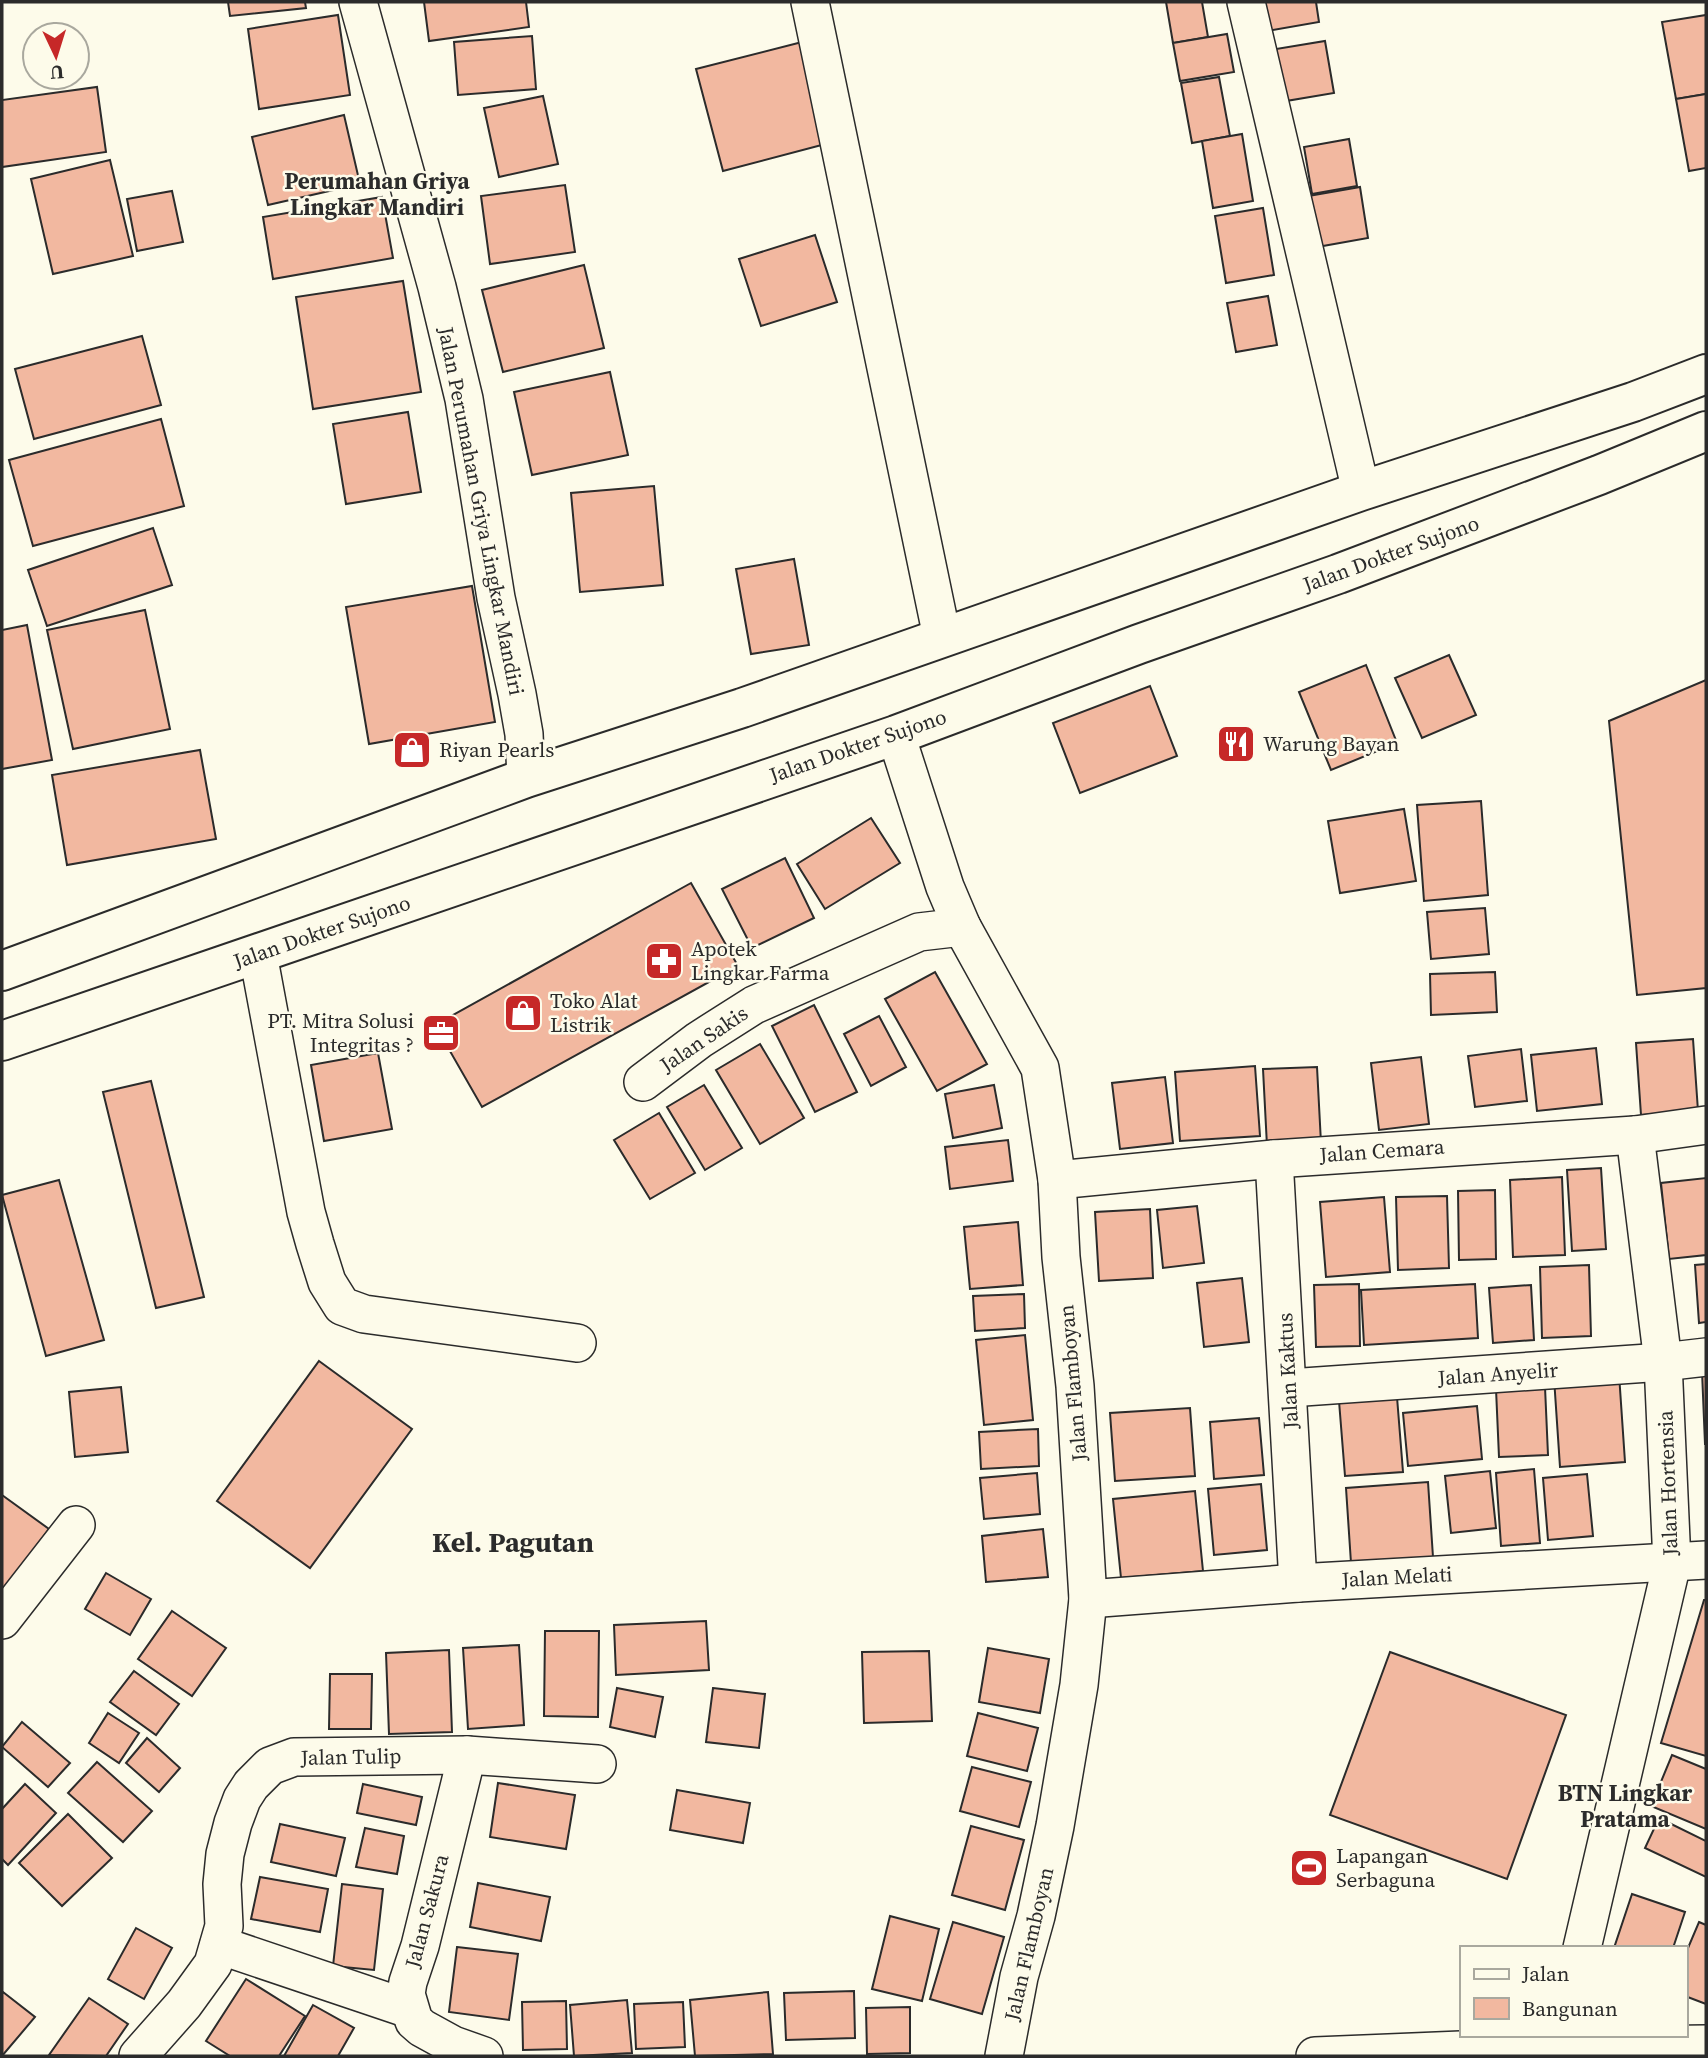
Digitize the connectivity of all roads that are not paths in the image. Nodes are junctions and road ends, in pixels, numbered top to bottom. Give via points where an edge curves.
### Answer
1 (358, 2) edge
2 (810, 2) edge
3 (1246, 2) edge
4 (1706, 374) edge
5 (1633, 402) junction
6 (1581, 419) junction
7 (1706, 431) edge
8 (1662, 449) junction
9 (1599, 475) junction
10 (1361, 491) junction
11 (942, 637) junction
12 (895, 734) junction
13 (526, 778) junction
14 (962, 927) junction
15 (258, 954) junction
16 (2, 971) edge
17 (2, 1041) edge
18 (643, 1082) dead end
19 (1706, 1125) edge
20 (1636, 1135) junction
21 (1274, 1159) junction
22 (1057, 1180) junction
23 (577, 1343) dead end
24 (1706, 1357) edge
25 (1663, 1362) junction
26 (1289, 1388) junction
27 (76, 1525) dead end
28 (1689, 1561) edge
29 (1298, 1583) junction
30 (1088, 1599) junction
31 (2, 1620) edge
32 (467, 1755) junction
33 (597, 1764) dead end
34 (219, 1945) junction
35 (1584, 1946) edge
36 (409, 2009) junction
37 (1561, 2040) edge
38 (1706, 2044) edge
39 (469, 2051) edge
40 (138, 2056) edge
41 (1004, 2056) edge
42 (1315, 2056) edge

1 - 13 street, Jalan Perumahan Griya Lingkar Mandiri via 464,399 496,598 524,734
2 - 11 street
3 - 10 street
4 - 5 highway
5 - 6 highway
5 - 8 highway via 1642,430
6 - 9 highway via 1597,438
6 - 10 highway
7 - 8 highway, Jalan Dokter Sujono
8 - 9 highway, Jalan Dokter Sujono
9 - 12 highway, Jalan Dokter Sujono via 1338,575
10 - 11 highway
11 - 13 highway
12 - 14 street, Jalan Flamboyan
12 - 15 highway, Jalan Dokter Sujono
13 - 16 highway
14 - 18 street, Jalan Sakis via 919,932 754,1005
14 - 22 street, Jalan Flamboyan via 1040,1068
15 - 17 highway, Jalan Dokter Sujono
15 - 23 street via 306,1212 327,1282 342,1306 364,1314
19 - 20 street, Jalan Cemara
20 - 21 street, Jalan Cemara
20 - 25 street, Jalan Hortensia
21 - 22 street, Jalan Cemara
21 - 26 street, Jalan Kaktus
22 - 30 street, Jalan Flamboyan
24 - 25 street, Jalan Anyelir
25 - 26 street, Jalan Anyelir
25 - 28 street, Jalan Hortensia
26 - 29 street, Jalan Kaktus
27 - 31 street
28 - 29 street, Jalan Melati
28 - 35 street, Jalan Hortensia
29 - 30 street, Jalan Melati
30 - 41 street, Jalan Flamboyan via 1080,1685 1055,1826
32 - 33 street, Jalan Tulip
32 - 34 street, Jalan Tulip via 294,1757 270,1766 242,1799 233,1824 222,1884 224,1926
32 - 36 street, Jalan Sakura via 408,1982
34 - 36 street
34 - 40 street, Jalan Tulip via 213,1964 195,1990
36 - 39 street via 414,2021 433,2035
37 - 38 street
37 - 42 street

